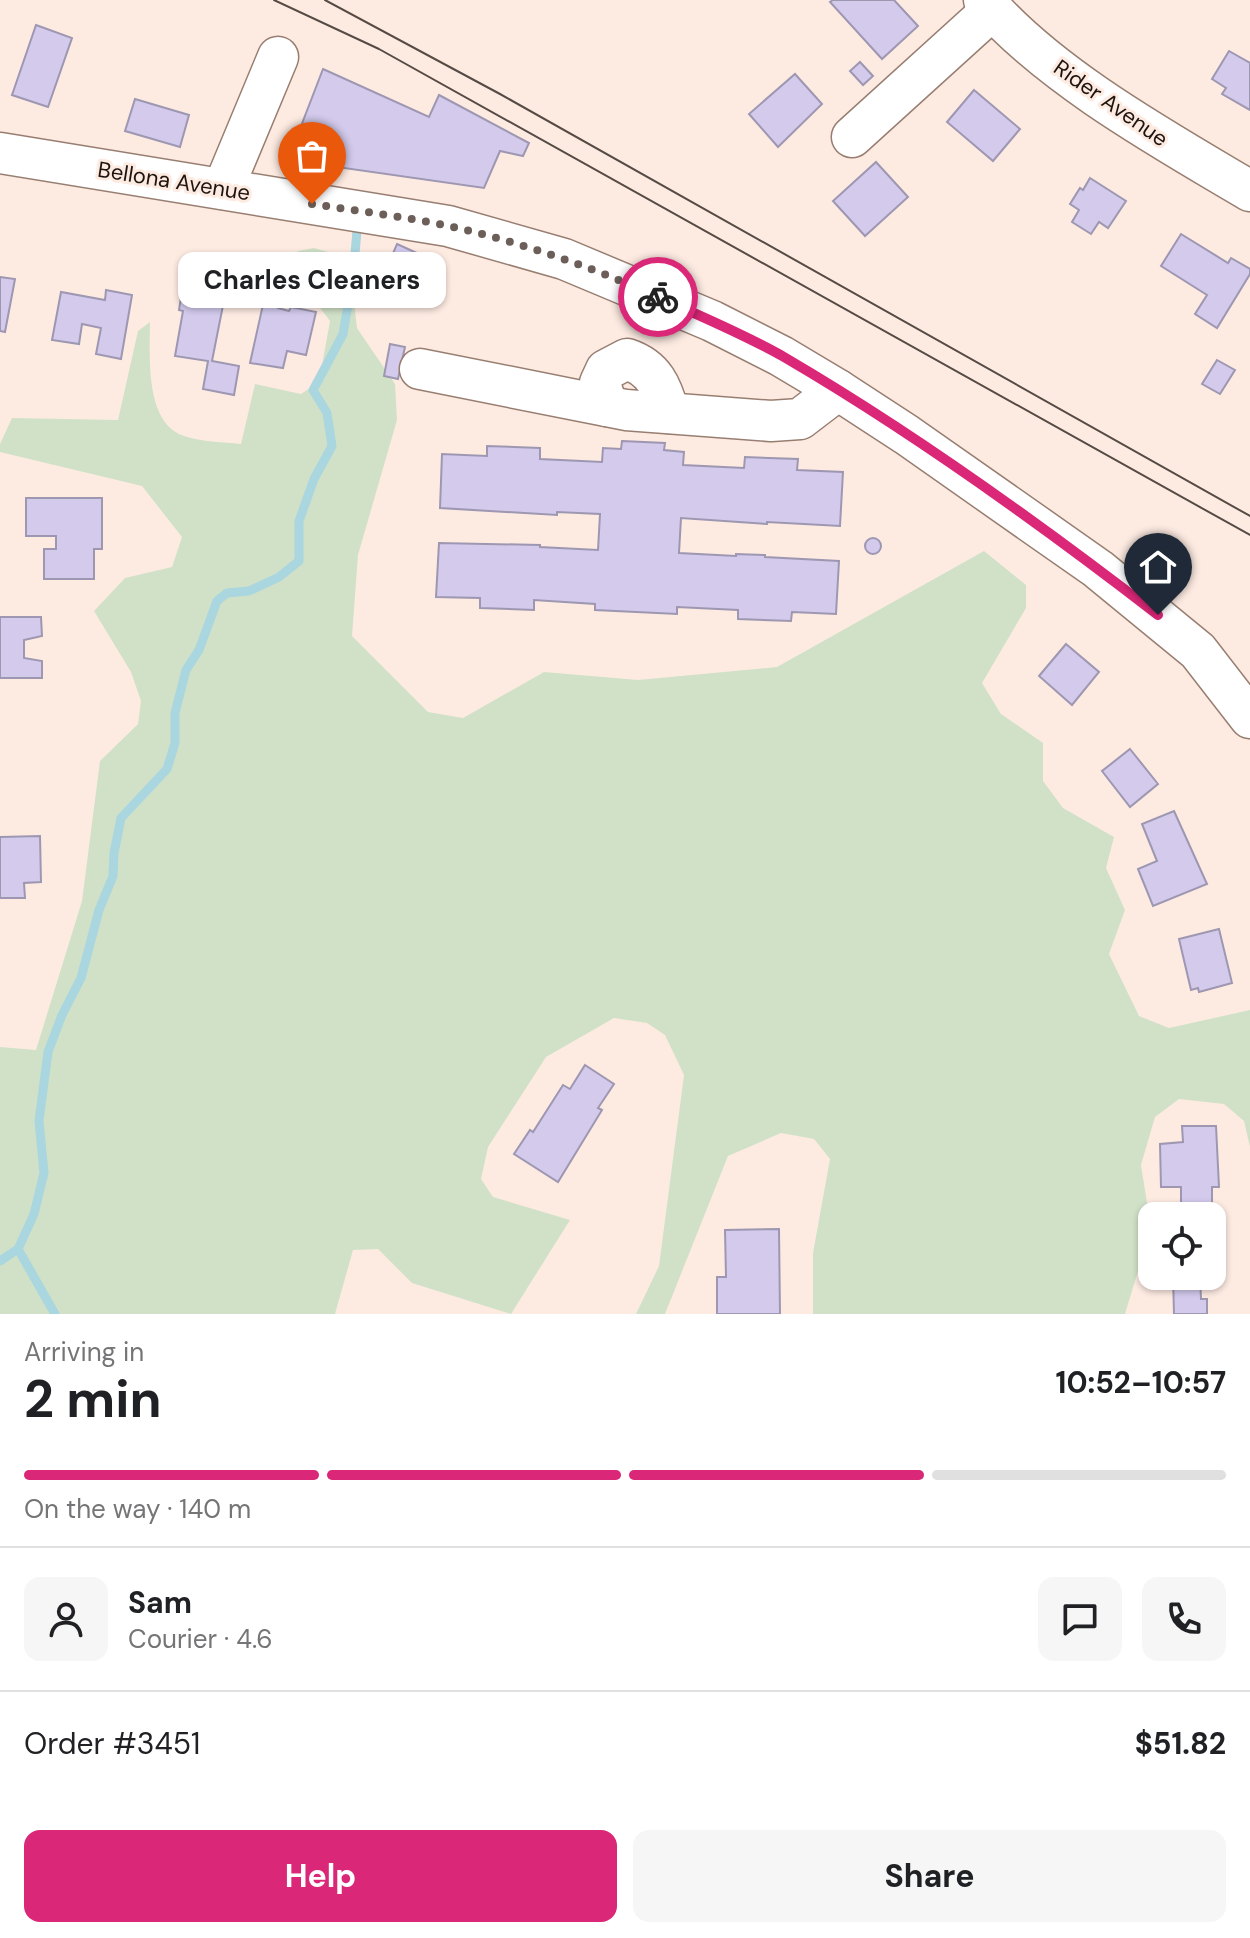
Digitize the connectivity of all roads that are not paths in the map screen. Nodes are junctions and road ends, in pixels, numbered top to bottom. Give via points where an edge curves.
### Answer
1 (988, 5) edge
2 (278, 57) dead end
3 (852, 137) dead end
4 (0, 153) edge
5 (223, 189) junction
6 (1250, 191) edge
7 (420, 369) dead end
8 (838, 390) junction
9 (1250, 718) edge

1 - 3 street
1 - 6 street, Rider Avenue via 1038,52 1095,94
2 - 5 street
4 - 5 street, Bellona Avenue
5 - 8 street, Bellona Avenue via 448,226 564,259 712,321
7 - 8 street via 607,406 771,421 800,419
8 - 9 street, Bellona Avenue via 1158,615 1198,651

